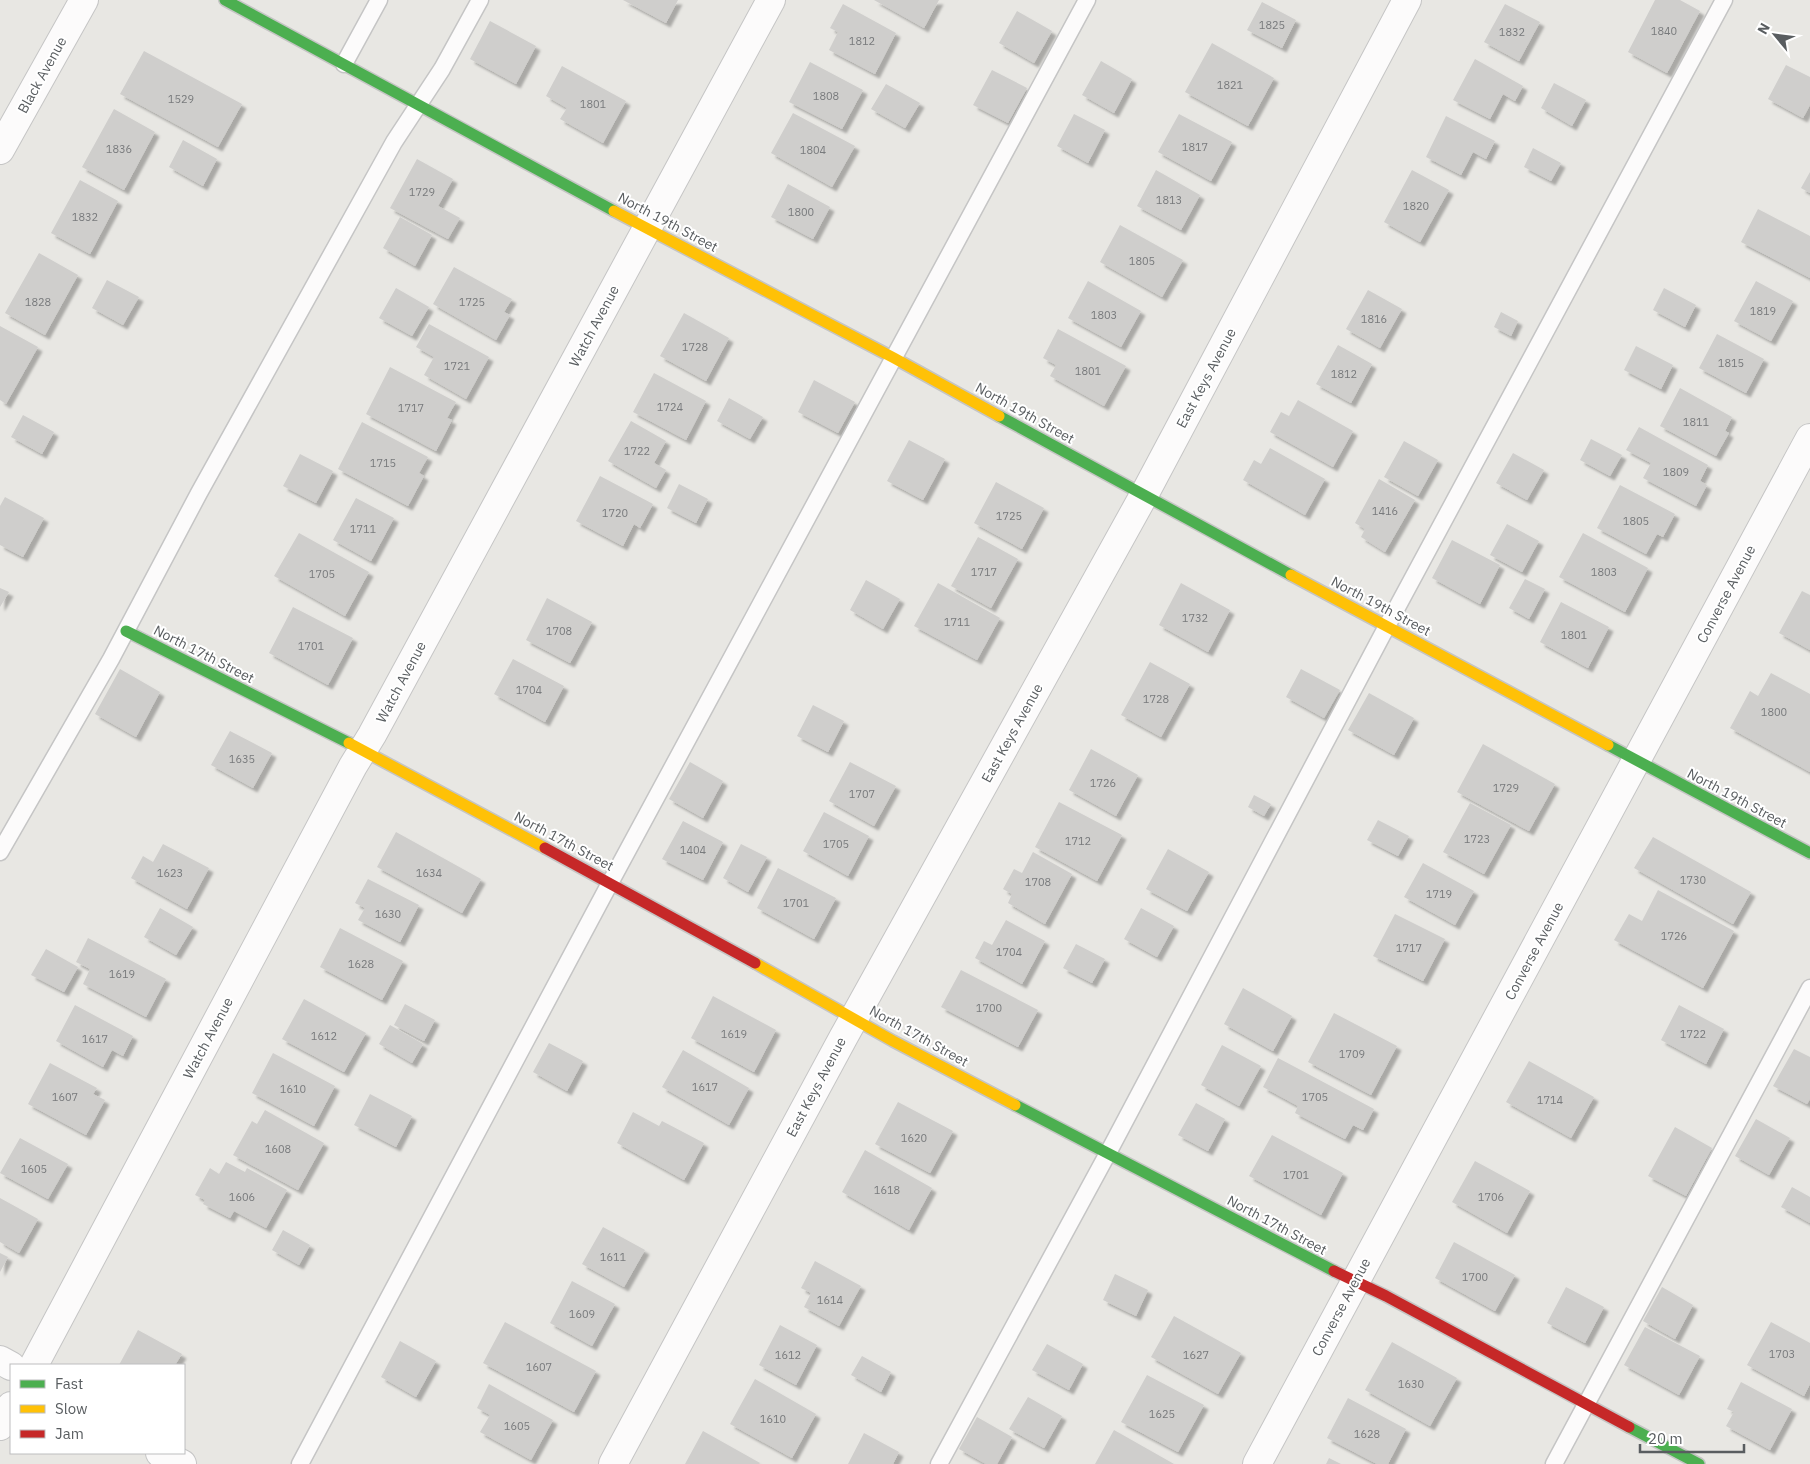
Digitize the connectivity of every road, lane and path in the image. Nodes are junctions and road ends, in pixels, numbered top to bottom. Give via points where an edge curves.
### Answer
1 (84, 0) edge
2 (225, 0) edge
3 (379, 0) edge
4 (480, 0) edge
5 (770, 0) edge
6 (1087, 0) edge
7 (1407, 0) edge
8 (1724, 0) edge
9 (344, 64) junction
10 (420, 104) junction
11 (0, 150) edge
12 (646, 228) junction
13 (894, 358) junction
14 (1810, 438) edge
15 (1144, 495) junction
16 (1387, 626) junction
17 (126, 631) junction
18 (363, 750) junction
19 (1637, 761) junction
20 (0, 852) edge
21 (1810, 853) edge
22 (610, 883) junction
23 (1810, 988) edge
24 (854, 1018) junction
25 (1108, 1153) junction
26 (1355, 1282) junction
27 (35, 1364) edge
28 (1586, 1405) junction
29 (10, 1408) edge
30 (0, 1426) edge
31 (162, 1454) edge
32 (182, 1464) edge
33 (300, 1464) edge
34 (613, 1464) edge
35 (939, 1464) edge
36 (1257, 1464) edge
37 (1554, 1464) edge
38 (1699, 1464) edge

1 - 11 street, Black Avenue
2 - 9 street, North 19th Street
3 - 9 lane
4 - 10 lane
5 - 12 street, Watch Avenue
6 - 13 lane
7 - 15 street, East Keys Avenue
8 - 16 lane
9 - 10 street, North 19th Street
10 - 12 street, North 19th Street
10 - 17 lane via 394,142
12 - 13 street, North 19th Street
12 - 18 street, Watch Avenue
13 - 15 street, North 19th Street
13 - 22 lane
14 - 19 street, Converse Avenue
15 - 16 street, North 19th Street
15 - 24 street, East Keys Avenue
16 - 19 street, North 19th Street
16 - 25 lane
17 - 18 street, North 17th Street
17 - 20 lane
18 - 22 street, North 17th Street
18 - 27 street, Watch Avenue
19 - 21 street, North 19th Street
19 - 26 street, Converse Avenue
22 - 24 street, North 17th Street
22 - 33 lane
23 - 28 lane
24 - 25 street, North 17th Street
24 - 34 street, East Keys Avenue
25 - 26 street, North 17th Street
25 - 35 lane
26 - 28 street, North 17th Street
26 - 36 street, Converse Avenue
28 - 37 lane
28 - 38 street, North 17th Street
29 - 30 street
31 - 32 street

